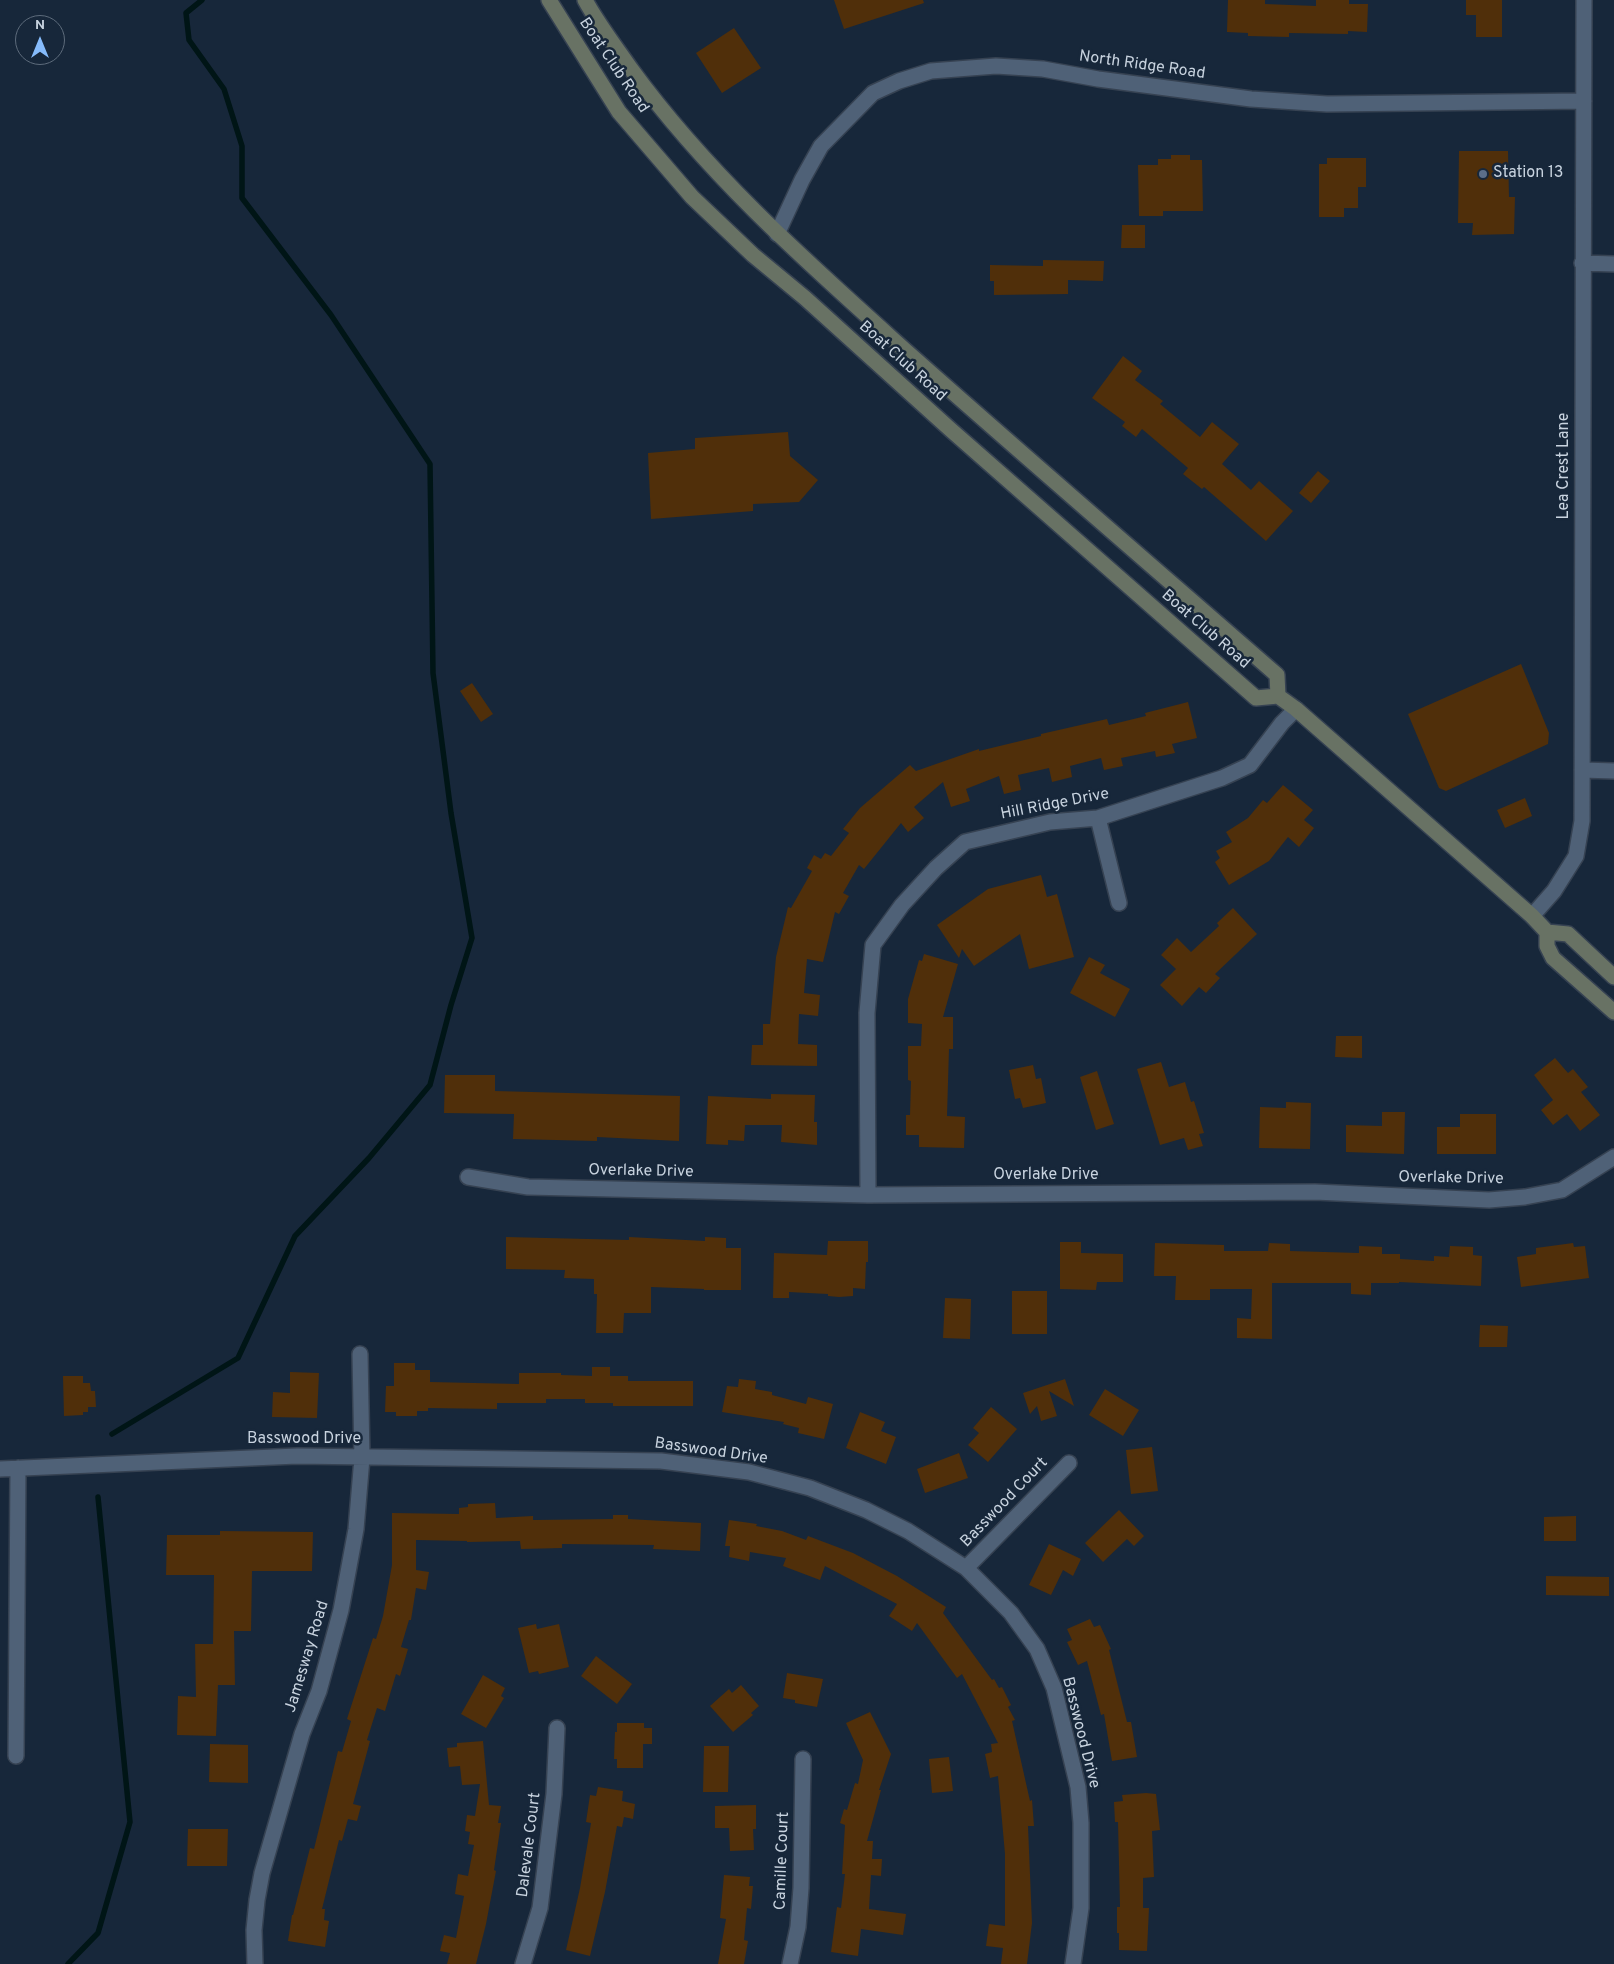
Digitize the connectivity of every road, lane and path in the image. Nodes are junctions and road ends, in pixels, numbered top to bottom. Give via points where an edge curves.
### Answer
1 (549, 0) edge
2 (584, 0) edge
3 (1584, 0) edge
4 (1584, 101) junction
5 (777, 234) junction
6 (1582, 264) junction
7 (1614, 264) edge
8 (1278, 696) junction
9 (1296, 709) junction
10 (1582, 770) junction
11 (1614, 771) edge
12 (1098, 818) junction
13 (1119, 903) dead end
14 (1532, 916) junction
15 (1547, 932) junction
16 (1614, 977) edge
17 (1614, 1012) edge
18 (1614, 1156) edge
19 (468, 1177) dead end
20 (868, 1195) junction
21 (360, 1354) dead end
22 (362, 1458) junction
23 (1069, 1463) dead end
24 (18, 1468) junction
25 (0, 1469) edge
26 (966, 1568) junction
27 (556, 1728) dead end
28 (16, 1756) dead end
29 (803, 1759) dead end
30 (254, 1964) edge
31 (523, 1964) edge
32 (790, 1964) edge
33 (1073, 1964) edge

1 - 8 main road, Boat Club Road via 619,112 699,203 753,255 1256,698
2 - 5 main road, Boat Club Road via 660,108 729,186
3 - 4 street, Lea Crest Lane
4 - 5 street, North Ridge Road via 1327,104 1251,100 1098,79 1043,68 996,66 931,71 873,93 821,146
4 - 6 street, Lea Crest Lane
5 - 8 main road, Boat Club Road via 1277,675
6 - 7 street
6 - 10 street, Lea Crest Lane
8 - 9 main road
9 - 12 street, Hill Ridge Drive via 1250,765 1222,778
9 - 14 main road
10 - 11 street
10 - 14 street, Lea Crest Lane via 1582,821 1576,856 1554,891
12 - 13 street
12 - 20 street, Hill Ridge Drive via 1050,822 965,842 902,905 873,945 867,1013
14 - 15 main road
15 - 16 main road via 1568,934
15 - 17 main road via 1547,946 1553,958
18 - 20 street, Overlake Drive via 1562,1190 1489,1200 1315,1192
19 - 20 street, Overlake Drive via 528,1187
21 - 22 street, Jamesway Road
22 - 24 street, Basswood Drive via 297,1456
22 - 26 street, Basswood Drive via 661,1461 749,1472 810,1488 866,1510 908,1531
22 - 30 street, Jamesway Road via 356,1528 341,1610 262,1873 254,1930
23 - 26 street, Basswood Court
24 - 25 street, Basswood Drive
24 - 28 street
26 - 33 street, Basswood Drive via 1011,1613 1037,1649 1054,1688 1078,1787 1081,1823 1081,1908
27 - 31 street, Dalevale Court via 554,1794 540,1908
29 - 32 street, Camille Court via 801,1888 798,1928

